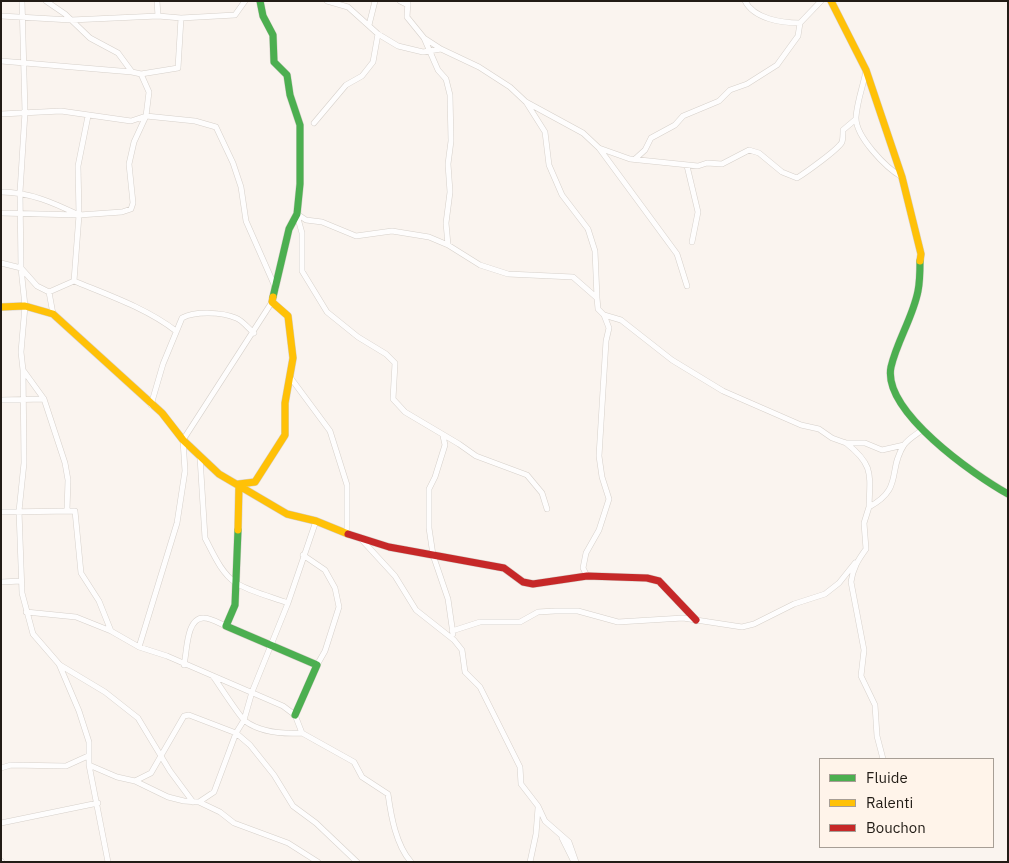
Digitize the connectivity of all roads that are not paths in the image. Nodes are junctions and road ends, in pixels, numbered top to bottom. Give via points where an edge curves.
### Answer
1 (22, 1) edge
2 (46, 1) edge
3 (157, 1) edge
4 (245, 1) edge
5 (260, 1) edge
6 (327, 1) edge
7 (375, 1) edge
8 (400, 1) edge
9 (745, 1) edge
10 (821, 1) edge
11 (831, 1) edge
12 (408, 3) edge
13 (1, 16) edge
14 (21, 16) junction
15 (158, 16) junction
16 (181, 18) junction
17 (71, 20) junction
18 (800, 23) junction
19 (369, 25) junction
20 (378, 34) junction
21 (424, 38) junction
22 (441, 50) junction
23 (430, 51) junction
24 (1, 61) edge
25 (24, 64) junction
26 (866, 70) junction
27 (132, 72) junction
28 (141, 74) junction
29 (526, 102) junction
30 (25, 112) junction
31 (1, 114) edge
32 (88, 116) junction
33 (146, 116) junction
34 (856, 119) junction
35 (314, 123) dead end
36 (599, 148) junction
37 (635, 159) junction
38 (687, 166) junction
39 (902, 177) junction
40 (1, 192) edge
41 (20, 192) junction
42 (1, 213) edge
43 (22, 214) junction
44 (297, 214) junction
45 (80, 215) junction
46 (692, 242) dead end
47 (448, 245) junction
48 (1, 263) edge
49 (21, 268) junction
50 (74, 280) junction
51 (687, 286) dead end
52 (276, 289) junction
53 (50, 292) junction
54 (598, 298) junction
55 (272, 302) junction
56 (25, 306) junction
57 (1, 307) edge
58 (53, 314) junction
59 (604, 315) junction
60 (176, 331) junction
61 (254, 333) junction
62 (23, 370) junction
63 (290, 377) junction
64 (24, 398) junction
65 (44, 399) junction
66 (1, 400) edge
67 (151, 405) junction
68 (922, 430) junction
69 (443, 436) junction
70 (183, 440) junction
71 (846, 443) junction
72 (904, 444) junction
73 (200, 457) junction
74 (240, 484) junction
75 (1008, 494) edge
76 (869, 507) junction
77 (547, 509) dead end
78 (67, 510) junction
79 (19, 511) junction
80 (1, 512) edge
81 (316, 521) junction
82 (347, 532) junction
83 (360, 539) junction
84 (303, 555) junction
85 (433, 555) junction
86 (855, 563) junction
87 (587, 576) junction
88 (22, 581) junction
89 (1, 582) edge
90 (236, 583) junction
91 (288, 603) junction
92 (26, 612) junction
93 (696, 620) junction
94 (226, 626) junction
95 (111, 631) junction
96 (452, 631) junction
97 (454, 640) junction
98 (272, 645) junction
99 (139, 647) junction
100 (60, 664) junction
101 (184, 665) junction
102 (317, 665) junction
103 (212, 675) junction
104 (252, 692) junction
105 (295, 715) junction
106 (244, 720) junction
107 (236, 733) junction
108 (302, 733) junction
109 (161, 753) junction
110 (88, 756) junction
111 (883, 758) edge
112 (89, 765) junction
113 (1, 768) edge
114 (135, 781) junction
115 (196, 802) junction
116 (98, 803) junction
117 (538, 806) junction
118 (1, 823) edge
119 (405, 855) junction
120 (108, 862) edge
121 (318, 862) edge
122 (357, 862) edge
123 (404, 862) edge
124 (411, 862) edge
125 (530, 862) edge
126 (575, 862) edge

1 - 14 street
2 - 17 street
3 - 15 street
4 - 16 street via 235,15
5 - 44 street via 263,16 273,35 274,62 287,75 300,126
6 - 19 street via 348,7
7 - 19 street
8 - 12 street
9 - 18 street via 748,8 762,16
10 - 18 street
11 - 26 street
12 - 21 street via 407,17
13 - 14 street
14 - 17 street
14 - 25 street
15 - 16 street
15 - 17 street
16 - 28 street via 178,68
17 - 27 street via 90,38 118,53
18 - 37 street via 798,36 777,64 747,84 730,90 719,101 684,116 675,126 651,138
19 - 20 street
20 - 23 street via 398,46
20 - 35 street via 373,62 362,76 346,85
21 - 22 street
21 - 23 street
22 - 23 street
22 - 29 street via 479,67
23 - 47 street via 446,79 450,95
24 - 25 street
25 - 27 street
25 - 30 street
26 - 34 street
26 - 39 street
27 - 28 street
28 - 33 street via 149,92
29 - 36 street via 583,133
29 - 54 street via 545,132 549,165 562,196 588,228 595,251
30 - 31 street
30 - 32 street via 61,111
30 - 41 street
32 - 33 street via 131,121
32 - 45 street via 78,166
33 - 45 street via 134,142 129,164 131,209
33 - 52 street via 195,121 216,127 241,187 246,221
34 - 38 street via 843,130 838,148 797,178 782,172 759,152 750,150 722,164
34 - 39 street via 862,137 891,171
36 - 37 street
36 - 51 street via 677,254
37 - 38 street
38 - 46 street via 698,212
39 - 68 street via 921,254 918,292 891,368 892,386 900,403
40 - 41 street
41 - 43 street
41 - 45 street
42 - 43 street
43 - 45 street
43 - 49 street
44 - 47 street via 356,236 392,231 421,235
44 - 52 street via 289,229
44 - 69 street via 302,233 302,271 327,312 395,363 393,399 405,412
45 - 50 street
47 - 54 street via 489,269 508,274 574,278
48 - 49 street
49 - 53 street via 37,286
49 - 56 street
50 - 53 street
50 - 60 street via 165,322
52 - 55 street
53 - 58 street
54 - 59 street via 598,308
55 - 61 street
55 - 63 street via 288,316 293,358
56 - 57 street
56 - 58 street
56 - 62 street
58 - 67 street
59 - 71 street via 621,320 672,360 723,391 801,425 819,428
59 - 87 street via 609,328 599,456 609,499 599,530 586,553 583,568
60 - 61 street via 182,318 189,315 218,314 237,318
60 - 67 street
61 - 70 street
62 - 64 street
62 - 65 street
63 - 74 street via 285,403 285,436 255,482
63 - 82 street via 330,431 347,485
64 - 65 street
64 - 66 street
64 - 79 street via 24,463
65 - 78 street via 65,463
67 - 70 street via 162,413
68 - 72 street
68 - 75 street via 985,481
69 - 77 street via 476,456 527,475 542,493
69 - 85 street via 445,445 429,489
70 - 73 street
70 - 99 street via 185,471 177,523
71 - 72 street via 865,443 882,450
71 - 76 street via 864,457 870,473
72 - 76 street via 892,487 881,500
73 - 74 street via 219,474
73 - 90 street via 205,538 224,570
74 - 81 street via 287,514
74 - 90 street
76 - 86 street via 864,522 866,549
78 - 79 street
78 - 95 street via 75,512 81,573 99,601
79 - 80 street
79 - 88 street
81 - 82 street
81 - 84 street
82 - 83 street
83 - 85 street
83 - 97 street via 395,576 416,610
84 - 91 street
84 - 102 street via 325,570 335,588 339,606 325,651
85 - 87 street via 504,568 523,582 533,584
85 - 96 street via 448,599
86 - 93 street via 825,594 778,611 754,624 728,627
86 - 111 street via 851,582 864,650 861,676 875,705 877,736
87 - 93 street via 659,581
88 - 89 street
88 - 92 street
90 - 91 street
90 - 94 street via 235,605
91 - 98 street
92 - 95 street via 76,617
92 - 100 street via 33,634
93 - 96 street via 618,622 592,614 555,611 538,612 520,622 480,622
94 - 98 street
94 - 101 street via 204,618 196,619
95 - 99 street
96 - 97 street
97 - 117 street via 462,650 465,672 480,687 520,767 521,784
98 - 102 street
98 - 104 street
99 - 101 street
100 - 109 street via 105,692 138,718
100 - 110 street via 89,742
101 - 103 street
102 - 105 street
103 - 104 street
103 - 106 street
104 - 105 street
104 - 106 street
105 - 108 street
106 - 107 street
106 - 108 street via 259,728 288,734
107 - 109 street via 189,715 184,716
107 - 115 street via 214,792
107 - 122 street via 274,775 294,806
108 - 119 street via 354,762 362,777 388,794
109 - 114 street via 151,773
109 - 115 street via 170,771
110 - 112 street
110 - 113 street via 66,766 12,765
112 - 114 street
112 - 116 street
114 - 115 street via 168,797
115 - 121 street via 220,812 234,823 288,843
116 - 118 street
116 - 120 street
117 - 125 street
117 - 126 street
119 - 123 street
119 - 124 street

